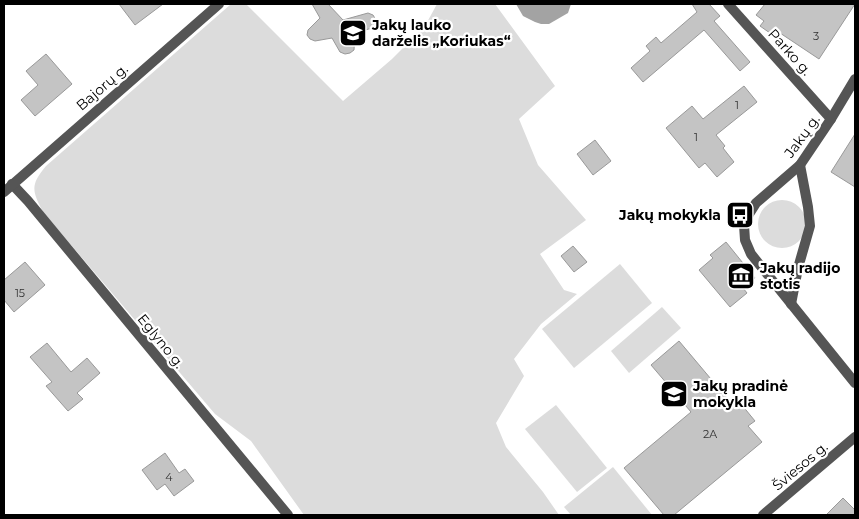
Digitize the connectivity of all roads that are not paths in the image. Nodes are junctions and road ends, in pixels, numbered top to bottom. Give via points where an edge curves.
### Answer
1 (219, 4) edge
2 (728, 4) edge
3 (855, 79) edge
4 (831, 119) junction
5 (800, 165) junction
6 (12, 184) junction
7 (4, 192) edge
8 (791, 304) junction
9 (855, 383) edge
10 (855, 437) edge
11 (288, 515) edge
12 (763, 515) edge

1 - 6 street, Bajorų g.
2 - 4 street, Parko g.
3 - 4 street, Jakų g.
4 - 5 street, Jakų g.
5 - 8 street via 810,226
5 - 8 street, Jakų g. via 756,203 744,225 745,240 751,254
6 - 7 street, Bajorų g.
6 - 11 street, Eglyno g.
8 - 9 street
10 - 12 street, Šviesos g.

